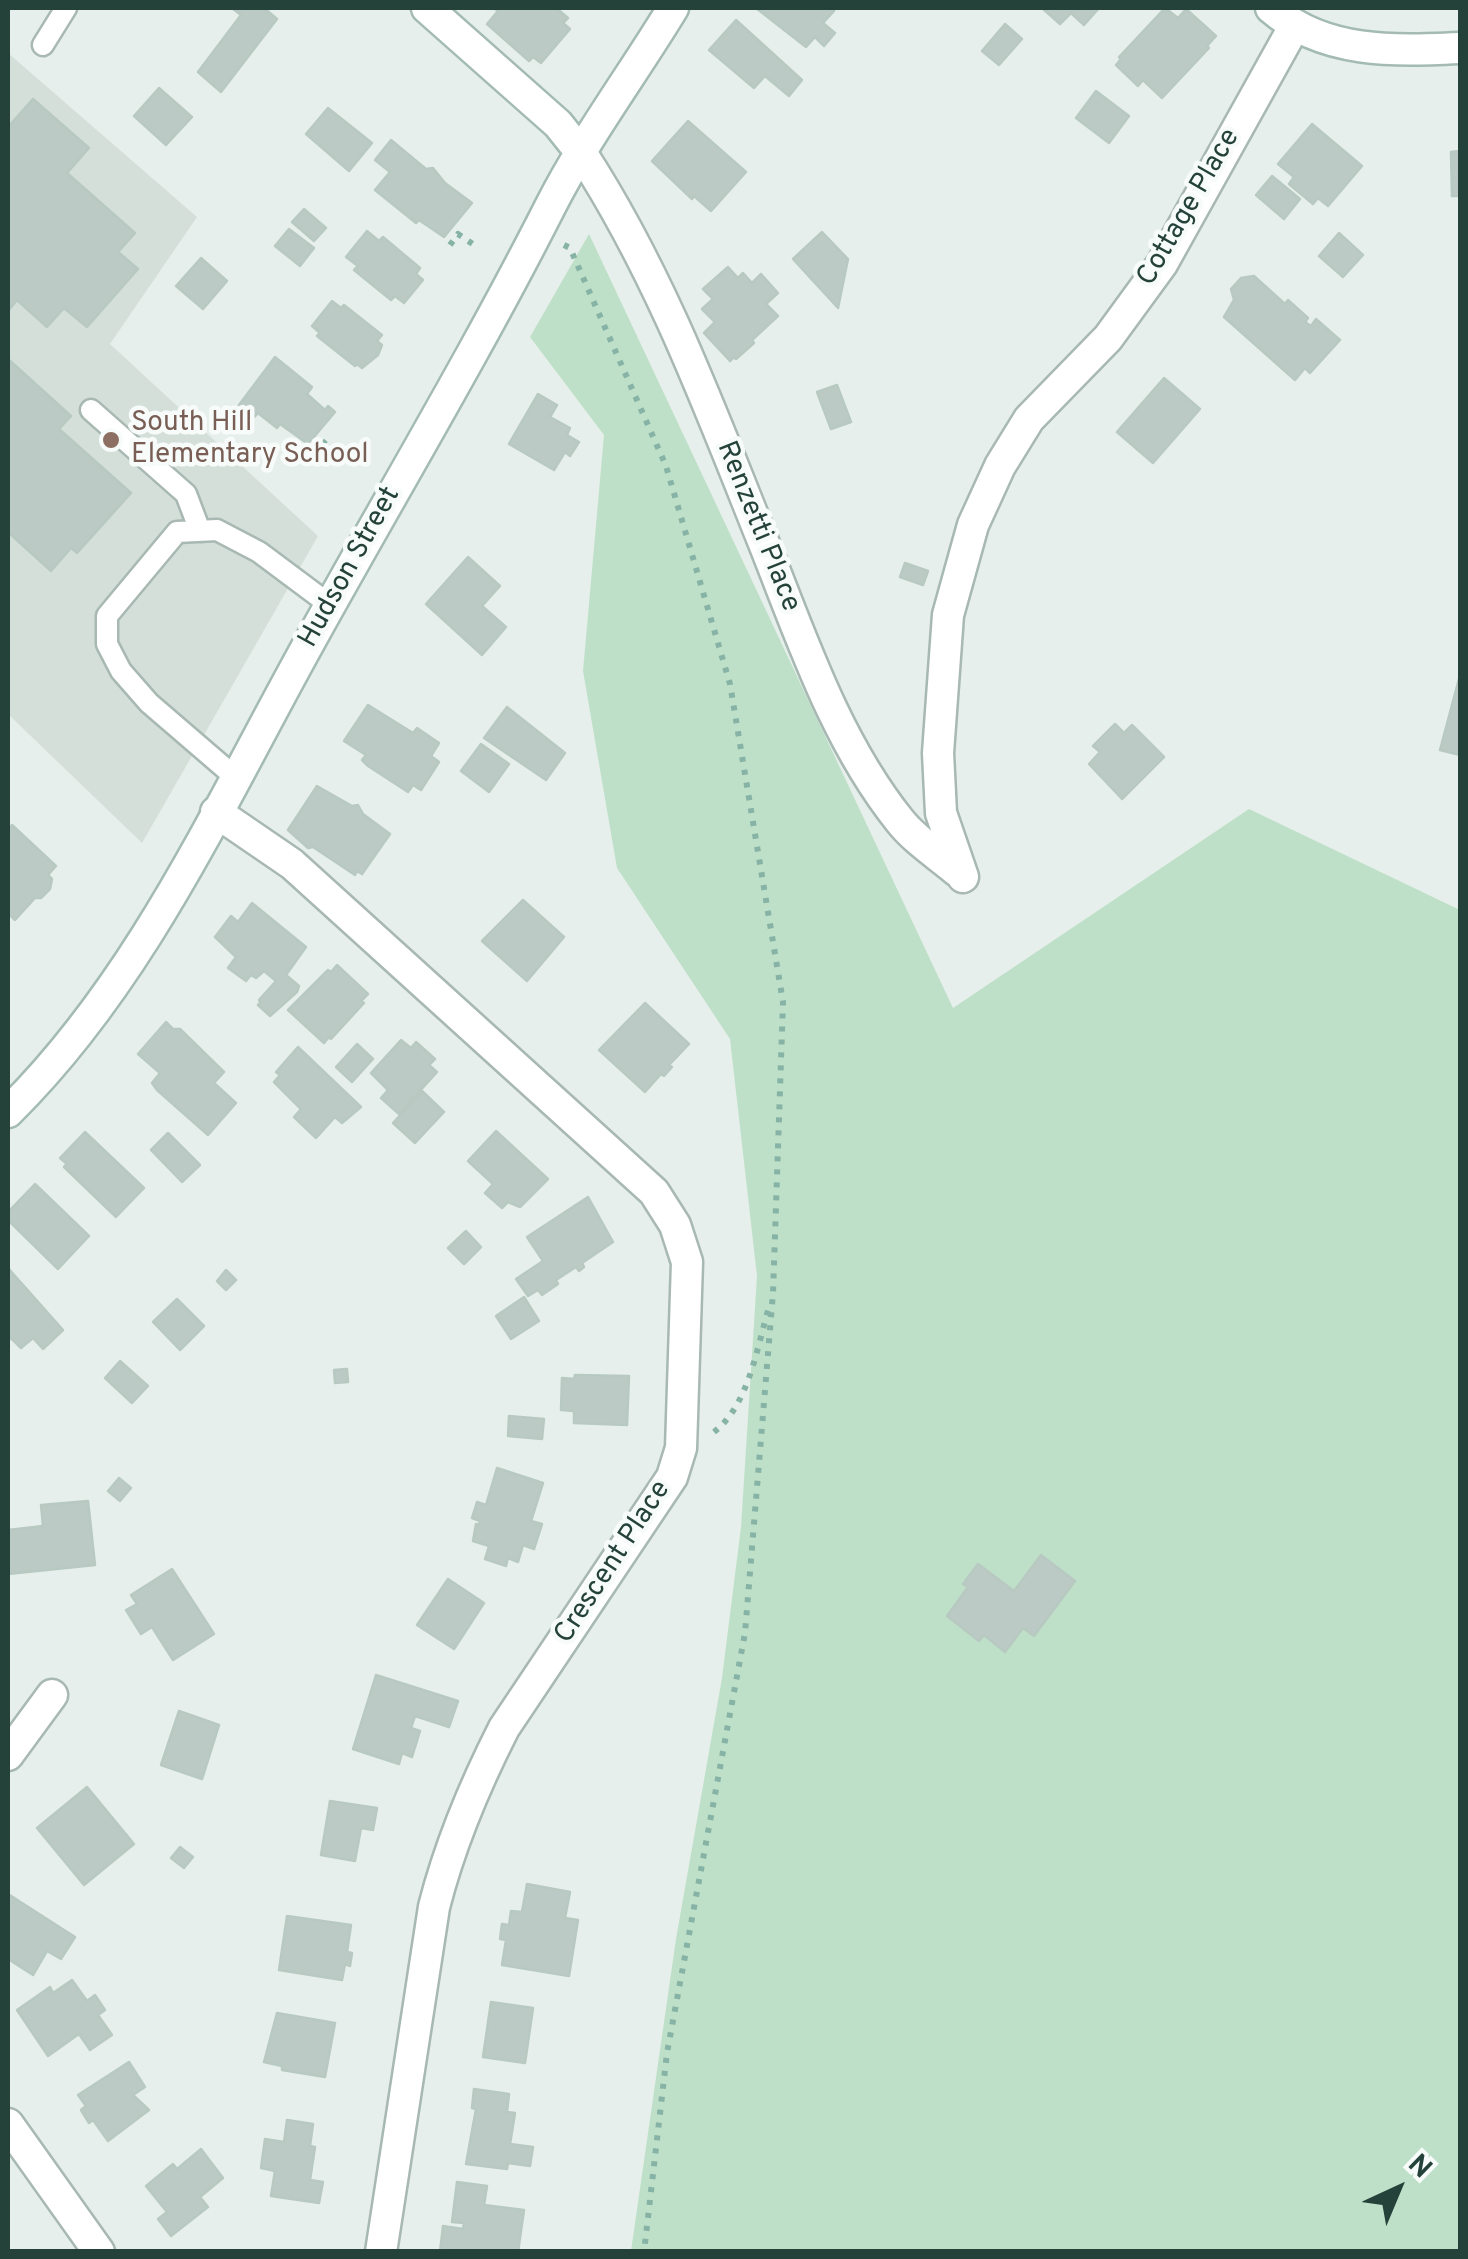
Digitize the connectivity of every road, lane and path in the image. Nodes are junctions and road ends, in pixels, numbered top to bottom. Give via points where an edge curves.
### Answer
1 (66, 8) edge
2 (427, 8) edge
3 (673, 8) edge
4 (1283, 16) edge
5 (43, 45) dead end
6 (1460, 48) edge
7 (582, 154) junction
8 (450, 244) dead end
9 (477, 248) dead end
10 (91, 410) dead end
11 (322, 441) dead end
12 (348, 463) dead end
13 (200, 531) junction
14 (330, 605) junction
15 (235, 777) junction
16 (216, 812) junction
17 (963, 877) joint
18 (8, 1112) edge
19 (773, 1293) dead end
20 (681, 1448) junction
21 (52, 1694) dead end
22 (8, 1755) edge
23 (8, 2124) edge
24 (99, 2252) edge
25 (381, 2252) edge

1 - 5 lane
2 - 7 street, Renzetti Place via 558,124
3 - 7 street, Hudson Street
4 - 6 street via 1349,46
4 - 17 street, Cottage Place via 1162,264 1108,338 1029,419 973,525 948,615 938,753 941,813
7 - 14 street, Hudson Street
7 - 17 street, Renzetti Place via 671,317 818,678 864,772 902,824
8 - 9 path via 458,234
10 - 13 lane via 186,494
11 - 12 path
13 - 14 lane via 217,530 259,552
13 - 15 lane via 177,532 106,616 106,644 149,703
14 - 15 street, Hudson Street
15 - 16 street, Hudson Street
16 - 18 street, Hudson Street via 106,999
16 - 20 street, Crescent Place via 292,864 654,1192 687,1262
19 - 20 path via 733,1413 708,1436
20 - 25 street, Crescent Place via 657,1503 504,1728 450,1850 434,1907
21 - 22 street
23 - 24 street

